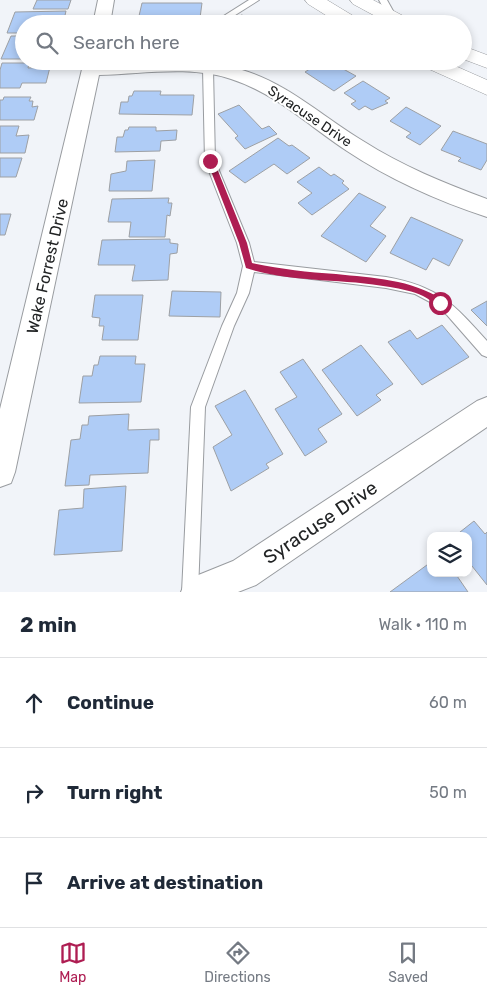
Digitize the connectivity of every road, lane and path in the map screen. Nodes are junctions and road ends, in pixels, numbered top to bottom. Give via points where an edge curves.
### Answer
1 (106, 0) edge
2 (255, 0) edge
3 (314, 0) edge
4 (359, 0) edge
5 (383, 0) edge
6 (103, 15) edge
7 (230, 15) edge
8 (338, 15) edge
9 (388, 15) edge
10 (394, 15) edge
11 (472, 56) edge
12 (487, 62) edge
13 (91, 70) edge
14 (210, 70) edge
15 (225, 70) edge
16 (448, 70) edge
17 (468, 70) edge
18 (487, 77) edge
19 (487, 88) edge
20 (487, 208) edge
21 (249, 266) junction
22 (487, 351) edge
23 (487, 411) edge
24 (0, 472) edge
25 (190, 592) edge
26 (198, 592) edge

1 - 6 street
2 - 7 lane
3 - 8 main road
4 - 9 main road
5 - 10 lane
11 - 12 main road
13 - 24 street, Wake Forrest Drive
14 - 21 lane via 210,161
15 - 20 street, Syracuse Drive via 275,90 390,168
16 - 19 main road
17 - 18 main road
21 - 22 lane via 282,273 409,287 440,303
21 - 25 lane via 243,293 198,407
23 - 26 street, Syracuse Drive via 244,572

